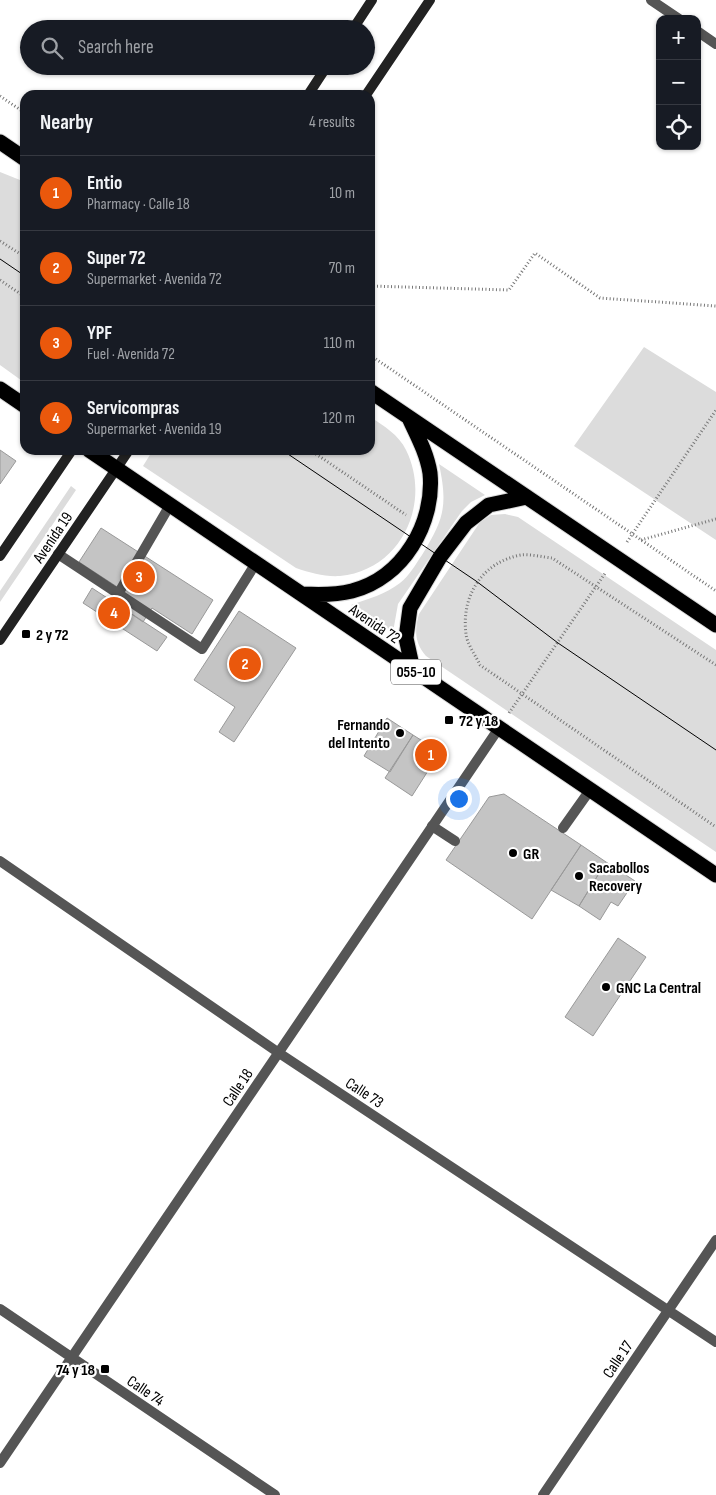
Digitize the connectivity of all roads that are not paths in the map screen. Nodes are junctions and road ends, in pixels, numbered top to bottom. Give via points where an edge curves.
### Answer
1 (372, 0) edge
2 (430, 0) edge
3 (651, 0) edge
4 (673, 15) edge
5 (358, 20) edge
6 (701, 34) edge
7 (716, 44) edge
8 (322, 75) edge
9 (311, 90) edge
10 (369, 90) edge
11 (4, 147) edge
12 (20, 156) edge
13 (0, 389) edge
14 (375, 394) edge
15 (20, 403) edge
16 (409, 418) junction
17 (69, 455) edge
18 (96, 455) edge
19 (125, 455) edge
20 (116, 468) junction
21 (527, 497) junction
22 (170, 505) junction
23 (58, 554) junction
24 (0, 556) edge
25 (256, 563) junction
26 (118, 594) junction
27 (302, 594) junction
28 (716, 625) edge
29 (0, 640) edge
30 (413, 670) junction
31 (499, 728) junction
32 (590, 790) junction
33 (432, 826) junction
34 (563, 828) dead end
35 (454, 842) dead end
36 (0, 861) edge
37 (716, 875) edge
38 (279, 1053) junction
39 (716, 1240) edge
40 (0, 1309) edge
41 (669, 1310) junction
42 (716, 1342) edge
43 (72, 1357) junction
44 (0, 1463) edge
45 (275, 1495) edge
46 (543, 1495) edge

1 - 5 main road
2 - 10 main road
3 - 4 street
6 - 7 street
8 - 9 main road
11 - 12 highway
13 - 15 highway
14 - 16 highway
16 - 21 highway
16 - 27 highway via 423,446 430,473 430,500 416,541 379,579 354,590 328,595
17 - 24 main road, Avenida 19
18 - 20 highway, Avenida 72 / 055-10
19 - 20 main road, Avenida 19
20 - 22 highway, Avenida 72 / 055-10
20 - 23 main road, Avenida 19
21 - 28 highway
21 - 30 highway via 489,506 466,523 440,557 410,608 406,638
22 - 25 highway, Avenida 72 / 055-10
22 - 26 street
23 - 26 street
23 - 29 main road, Avenida 19
25 - 26 street via 202,649
25 - 27 highway, Avenida 72 / 055-10
27 - 30 highway, Avenida 72 / 055-10
30 - 31 highway, Avenida 72 / 055-10
31 - 32 highway, Avenida 72 / 055-10
31 - 33 street, Calle 18
32 - 34 street
32 - 37 highway, Avenida 72 / 055-10
33 - 35 street
33 - 38 street, Calle 18
36 - 38 street, Calle 73
38 - 41 street, Calle 73
38 - 43 street, Calle 18
39 - 41 street, Calle 17
40 - 43 street, Calle 74
41 - 42 street, Calle 73
41 - 46 street, Calle 17
43 - 44 street, Calle 18
43 - 45 street, Calle 74

